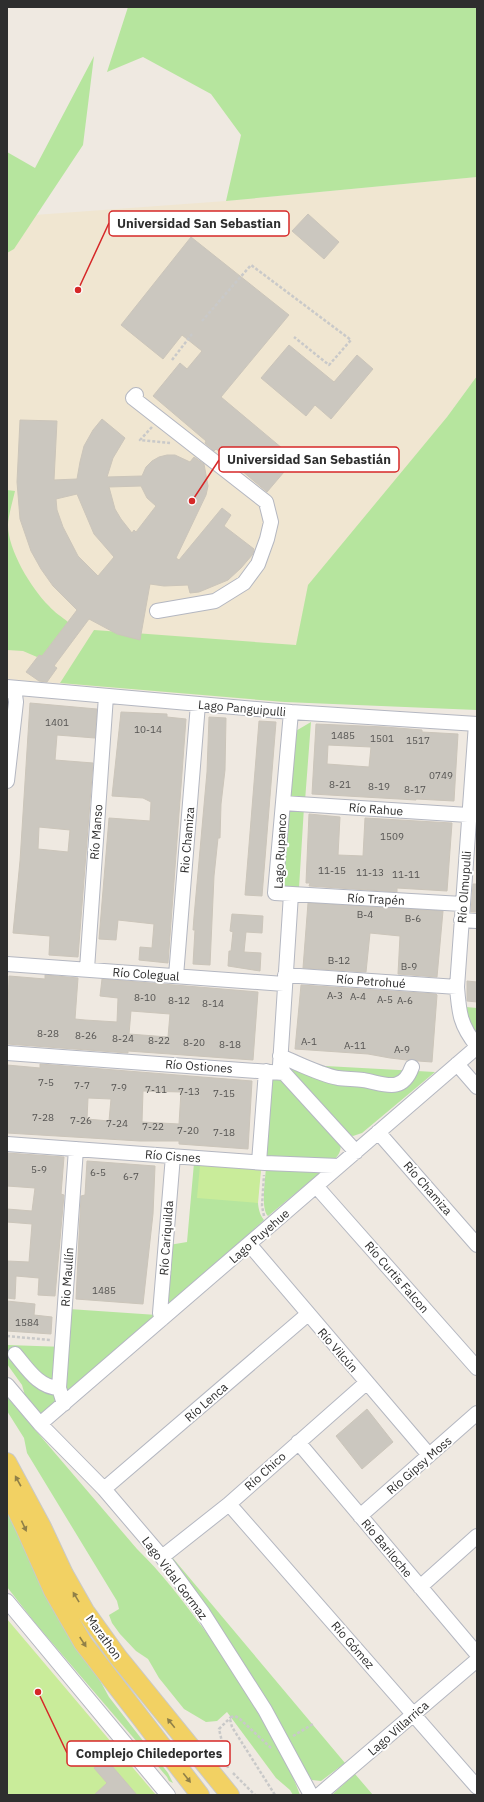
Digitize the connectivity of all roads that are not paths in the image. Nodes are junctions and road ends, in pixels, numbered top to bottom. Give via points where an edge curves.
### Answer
1 (136, 395) dead end
2 (157, 611) dead end
3 (7, 687) edge
4 (106, 696) junction
5 (198, 704) junction
6 (291, 712) junction
7 (11, 713) edge
8 (476, 724) edge
9 (8, 740) edge
10 (7, 781) edge
11 (283, 803) junction
12 (468, 816) junction
13 (291, 894) junction
14 (462, 904) junction
15 (461, 920) junction
16 (477, 921) edge
17 (7, 964) edge
18 (87, 969) junction
19 (176, 976) junction
20 (285, 979) junction
21 (458, 987) junction
22 (477, 1046) edge
23 (7, 1053) edge
24 (280, 1056) junction
25 (457, 1064) junction
26 (412, 1068) dead end
27 (266, 1071) junction
28 (284, 1072) junction
29 (477, 1087) edge
30 (378, 1132) junction
31 (7, 1144) edge
32 (76, 1149) junction
33 (356, 1152) junction
34 (173, 1156) junction
35 (262, 1162) junction
36 (339, 1166) junction
37 (316, 1186) junction
38 (249, 1244) junction
39 (477, 1245) edge
40 (308, 1314) junction
41 (162, 1319) junction
42 (15, 1354) dead end
43 (477, 1368) edge
44 (366, 1383) junction
45 (7, 1385) edge
46 (59, 1388) junction
47 (64, 1404) junction
48 (477, 1413) edge
49 (40, 1424) junction
50 (298, 1442) junction
51 (429, 1455) junction
52 (7, 1462) edge
53 (104, 1489) junction
54 (7, 1491) edge
55 (228, 1504) junction
56 (360, 1516) junction
57 (477, 1536) edge
58 (162, 1558) junction
59 (420, 1587) junction
60 (7, 1601) edge
61 (477, 1654) edge
62 (477, 1660) edge
63 (414, 1714) junction
64 (204, 1764) junction
65 (477, 1787) edge
66 (168, 1795) edge
67 (200, 1795) edge
68 (205, 1795) edge
69 (230, 1795) edge
70 (311, 1795) edge
71 (319, 1795) edge

1 - 2 street via 133,398 266,502 271,522 258,564 244,583 216,601
3 - 4 street, Lago Panguipulli
3 - 7 street via 15,696
4 - 5 street, Lago Panguipulli
4 - 18 street, Río Manso
5 - 6 street, Lago Panguipulli
5 - 19 street, Rio Chamiza
6 - 8 street, Lago Panguipulli
6 - 11 street, Lago Rupanco
7 - 9 street
8 - 12 street, Río Olmupulli
9 - 10 street
11 - 12 street, Río Rahue
11 - 13 street, Lago Rupanco via 276,893
12 - 14 street, Río Olmupulli
13 - 14 street, Río Trapén
13 - 20 street, Lago Rupanco
14 - 15 street, Río Olmupulli
15 - 16 street
15 - 21 street, Río Olmupulli
17 - 18 street, Río Colegual
18 - 19 street, Río Colegual
19 - 20 street, Río Colegual
20 - 21 street, Río Petrohué
20 - 24 street, Lago Rupanco
21 - 22 street, Río Olmupulli via 462,1023
22 - 25 street, Lago Puyehue
23 - 27 street, Río Ostiones
24 - 26 street via 337,1078 362,1080 380,1085 405,1081
24 - 28 street, Lago Rupanco via 280,1065
25 - 29 street
25 - 30 street, Lago Puyehue
27 - 28 street, Río Ostiones
27 - 35 street
28 - 33 street
30 - 33 street, Lago Puyehue
30 - 39 street, Río Chamiza
31 - 32 street, Río Cisnes
32 - 34 street, Río Cisnes
32 - 46 street, Rio Maullín
33 - 36 street, Lago Puyehue
34 - 35 street, Río Cisnes
34 - 41 street, Río Cariquilda via 160,1313
35 - 36 street, Río Cisnes
36 - 37 street, Lago Puyehue
37 - 38 street, Lago Puyehue
37 - 43 street, Río Curtis Falcon
38 - 40 street, Río Vilcún
38 - 41 street, Lago Puyehue
40 - 44 street, Río Vilcún
40 - 53 street, Río Lenca
41 - 47 street, Lago Puyehue
42 - 46 street via 45,1386
44 - 50 street, Río Chico
44 - 51 street, Río Vilcún
45 - 49 street, Lago Vidal Gormaz
46 - 47 street, Rio Maullín
47 - 49 street, Lago Puyehue
48 - 51 street, Río Gipsy Moss
49 - 53 street, Lago Vidal Gormaz
50 - 55 street, Río Chico
50 - 56 street, Río Bariloche
51 - 56 street, Río Gipsy Moss
64 -> 52 main road, Marathon via 118,1657 85,1611
53 - 58 street, Lago Vidal Gormaz
54 -> 67 main road, Marathon via 53,1591 83,1643
55 - 58 street, Río Chico
55 - 63 street, Río Gómez
56 - 59 street, Río Bariloche
57 - 59 street
58 - 70 street, Lago Vidal Gormaz via 235,1661
59 - 61 street, Río Bariloche
60 - 66 street
62 - 63 street, Lago Villarrica
63 - 65 street, Río Gómez
63 - 71 street, Lago Villarrica
64 - 68 main road via 207,1780
64 - 69 main road, Marathon

